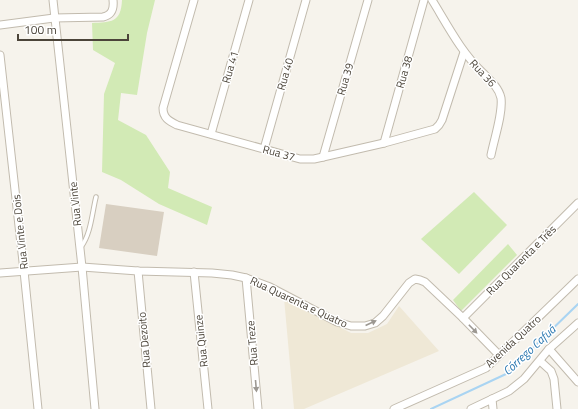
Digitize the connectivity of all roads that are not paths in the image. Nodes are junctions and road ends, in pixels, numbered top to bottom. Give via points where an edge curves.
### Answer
1 (53, 0) edge
2 (113, 0) edge
3 (194, 0) edge
4 (250, 0) edge
5 (306, 0) edge
6 (368, 0) edge
7 (424, 0) edge
8 (432, 0) edge
9 (54, 18) junction
10 (0, 25) edge
11 (464, 52) junction
12 (0, 55) edge
13 (211, 134) junction
14 (384, 143) junction
15 (264, 149) junction
16 (490, 155) dead end
17 (323, 157) junction
18 (96, 197) dead end
19 (578, 203) edge
20 (80, 250) junction
21 (82, 267) junction
22 (24, 271) junction
23 (138, 271) junction
24 (194, 272) junction
25 (0, 273) edge
26 (246, 278) junction
27 (578, 280) edge
28 (463, 318) junction
29 (578, 323) edge
30 (549, 350) junction
31 (499, 355) junction
32 (540, 361) junction
33 (578, 382) edge
34 (492, 399) junction
35 (38, 409) edge
36 (95, 409) edge
37 (150, 409) edge
38 (208, 409) edge
39 (258, 409) edge
40 (394, 409) edge
41 (471, 409) edge
42 (493, 409) edge
43 (557, 409) edge

1 - 9 street, Rua Vinte
2 - 9 street via 113,9 107,16
3 - 13 street, Rua 37 via 166,94 163,113 170,122
4 - 13 street, Rua 41
5 - 15 street, Rua 40
6 - 17 street, Rua 39
7 - 14 street, Rua 38
8 - 11 street, Rua 36
9 - 10 street
9 - 20 street, Rua Vinte
11 - 14 street, Rua 37 via 439,125 426,132
11 - 16 street, Rua 36 via 498,90 501,97 501,108
12 - 22 street, Rua Vinte e Dois
13 - 15 street, Rua 37
14 - 17 street, Rua 37
15 - 17 street, Rua 37 via 300,158
18 - 20 lane via 87,236
19 - 28 street, Rua Quarenta e Três
20 - 21 street, Rua Vinte
21 - 22 street, Rua Quarenta e Quatro
21 - 23 street, Rua Quarenta e Quatro
21 - 36 street, Rua Vinte
22 - 25 street, Rua Quarenta e Quatro
22 - 35 street, Rua Vinte e Dois
23 - 24 street, Rua Quarenta e Quatro
23 - 37 street, Rua Dezoito
24 - 26 street, Rua Quarenta e Quatro
24 - 38 street, Rua Quinze
26 -> 28 street, Rua Quarenta e Quatro via 270,287 337,322 351,326 375,323 409,283 416,279 425,282
26 -> 39 street, Rua Treze
27 - 31 street, Avenida Quatro
28 -> 31 street, Rua Quarenta e Quatro
29 - 30 street
30 - 32 street
30 - 33 street
31 - 40 street, Avenida Quatro via 486,368
32 - 34 street via 509,391
32 - 43 street via 552,371
34 - 41 street
34 - 42 street

